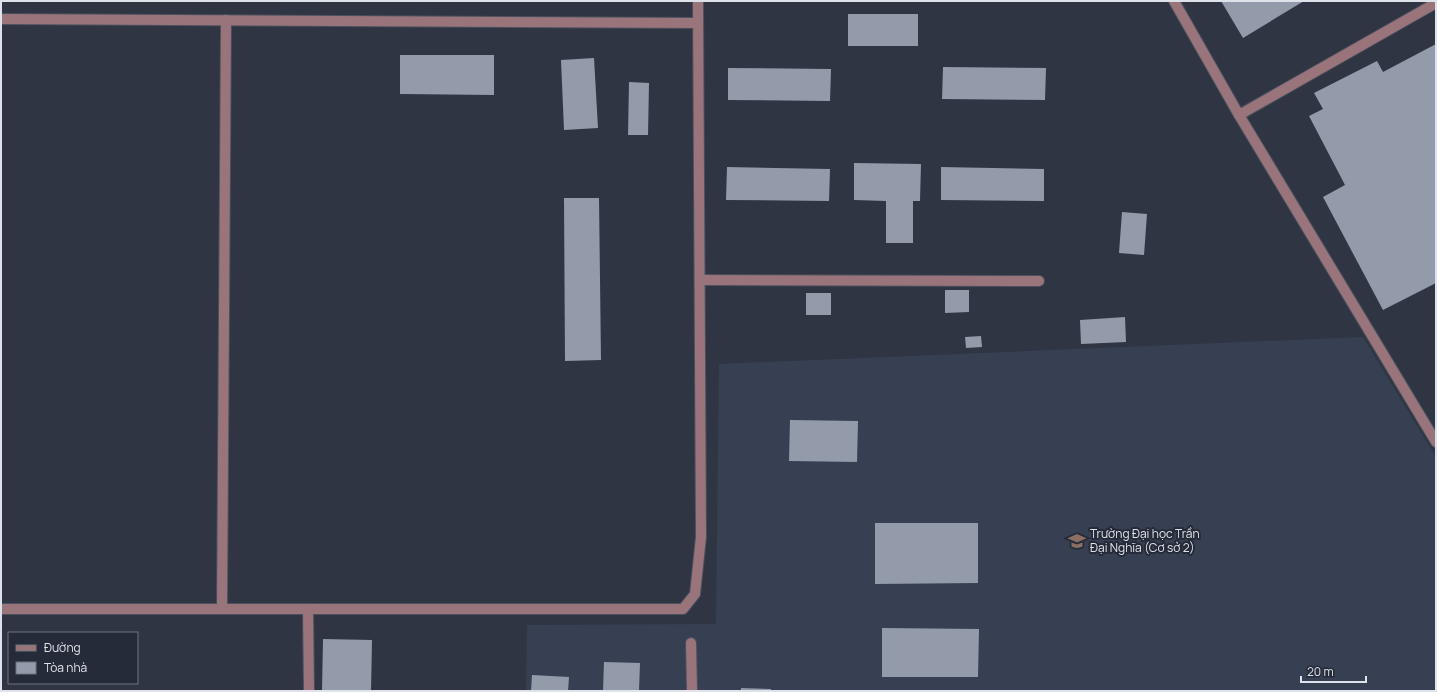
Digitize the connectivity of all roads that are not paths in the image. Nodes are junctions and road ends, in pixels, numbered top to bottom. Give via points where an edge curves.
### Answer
1 (698, 1) edge
2 (1174, 1) edge
3 (1436, 3) edge
4 (1, 19) edge
5 (226, 20) junction
6 (698, 23) junction
7 (1239, 115) junction
8 (700, 280) junction
9 (1039, 281) dead end
10 (1436, 442) edge
11 (1, 609) edge
12 (222, 609) junction
13 (308, 609) junction
14 (691, 643) dead end
15 (309, 691) edge
16 (692, 691) edge

1 - 6 street
2 - 7 street
3 - 7 street
4 - 5 street
5 - 6 street
5 - 12 street
6 - 8 street
7 - 10 street
8 - 9 street
8 - 13 street via 702,537 695,594 684,609
11 - 12 street
12 - 13 street
13 - 15 street
14 - 16 street

